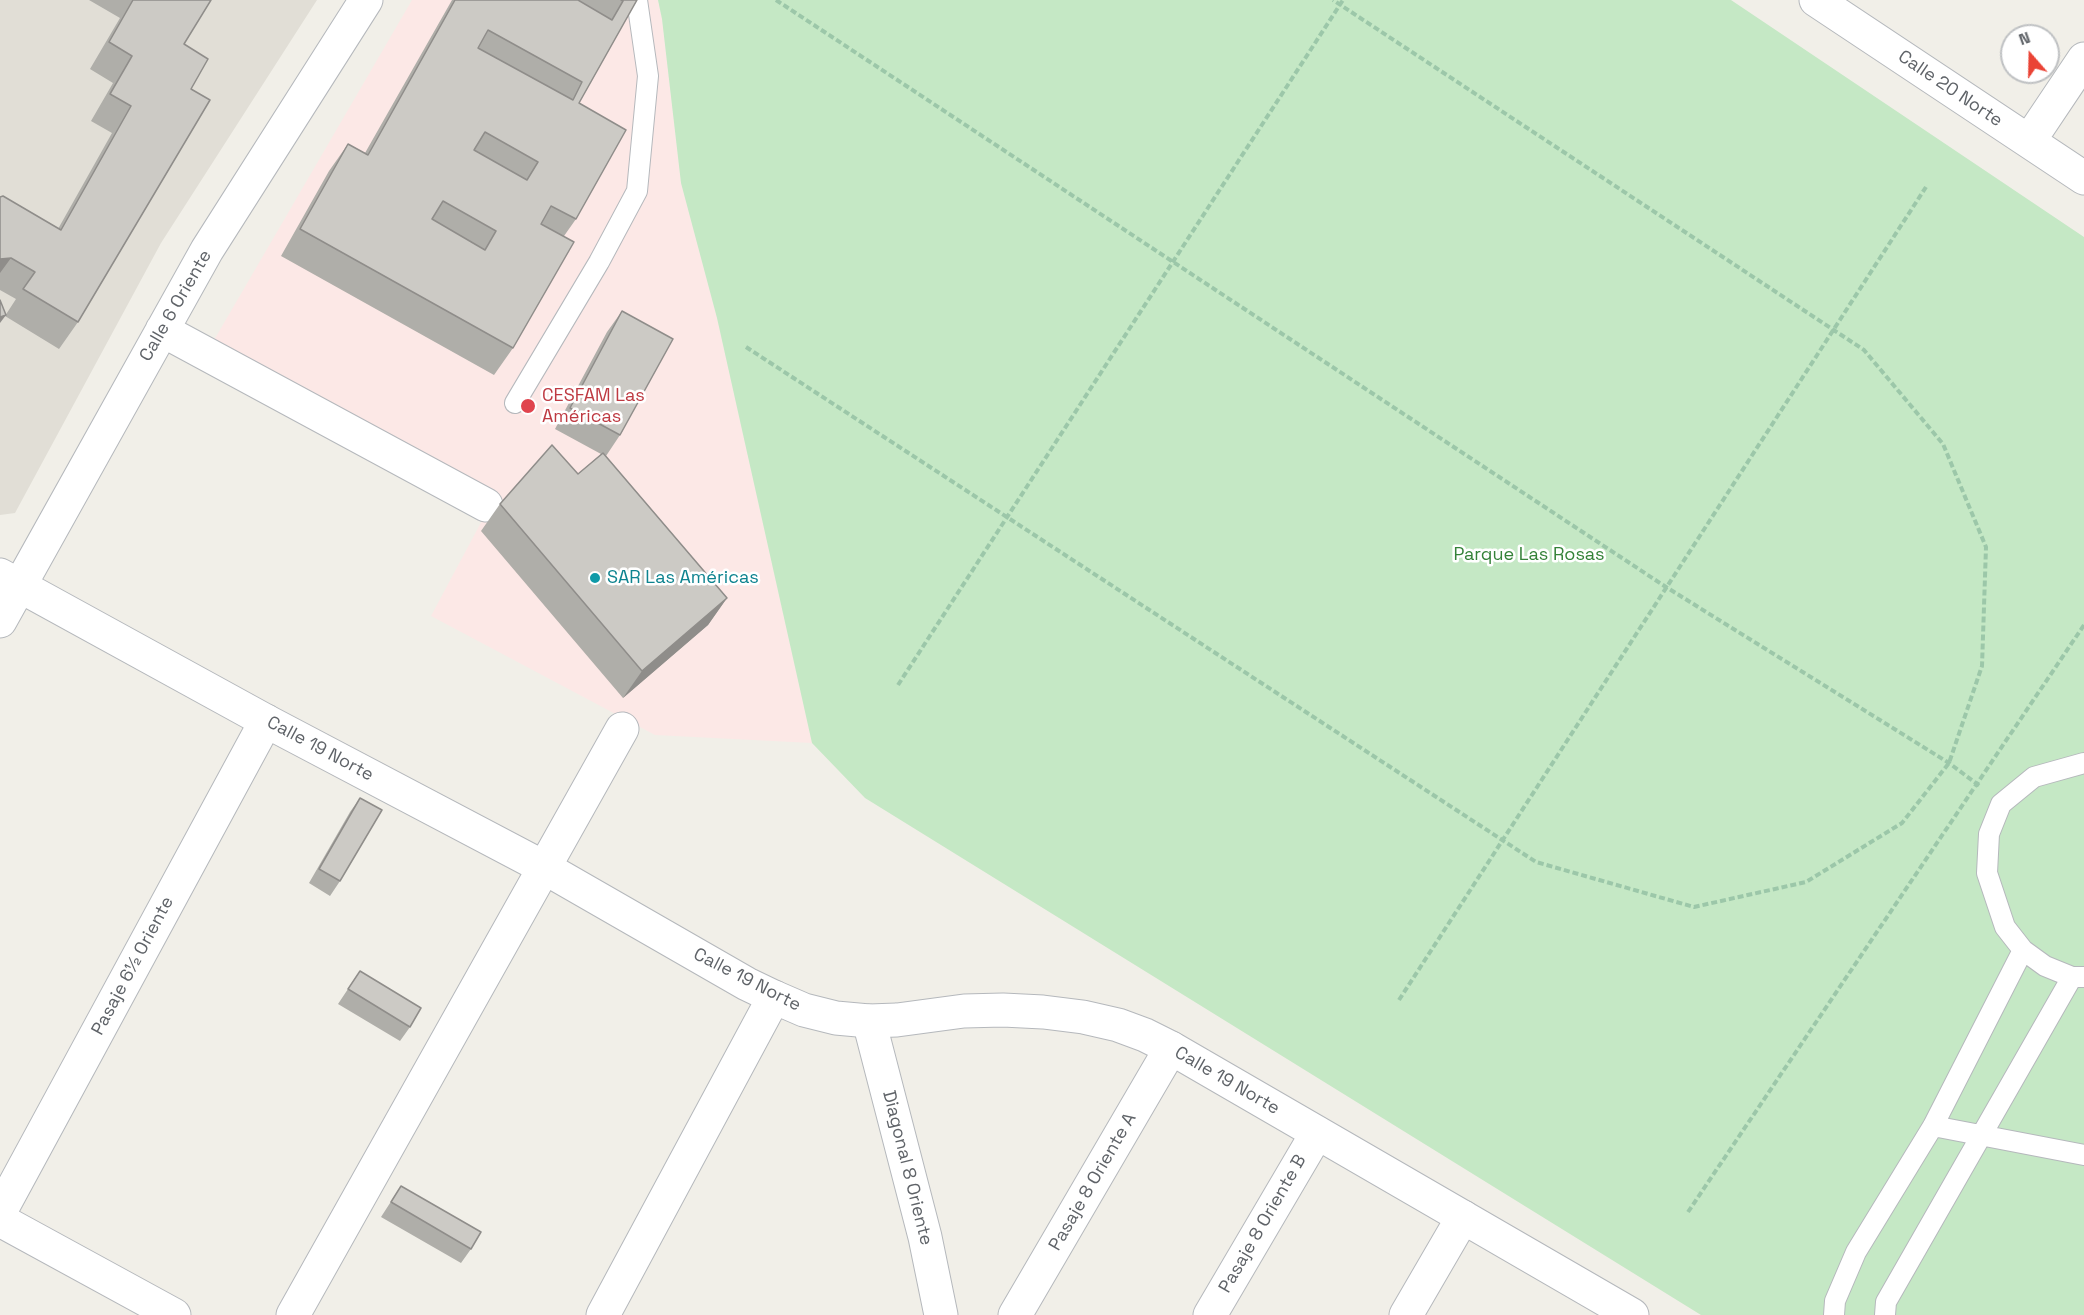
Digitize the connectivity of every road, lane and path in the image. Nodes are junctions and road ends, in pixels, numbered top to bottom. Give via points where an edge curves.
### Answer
1 (366, 0) edge
2 (637, 0) edge
3 (776, 0) edge
4 (1333, 0) edge
5 (1816, 0) edge
6 (1342, 2) edge
7 (2084, 59) edge
8 (2029, 141) junction
9 (2084, 178) edge
10 (1926, 187) dead end
11 (1173, 262) junction
12 (1833, 329) junction
13 (162, 330) junction
14 (746, 347) dead end
15 (515, 404) dead end
16 (486, 505) dead end
17 (1007, 517) junction
18 (9, 581) edge
19 (1666, 587) junction
20 (0, 621) edge
21 (2084, 625) edge
22 (898, 685) dead end
23 (266, 721) junction
24 (622, 729) dead end
25 (1950, 763) junction
26 (2084, 763) edge
27 (1977, 784) junction
28 (2001, 804) junction
29 (1502, 840) junction
30 (545, 868) junction
31 (2024, 950) junction
32 (2078, 977) edge
33 (774, 997) junction
34 (1399, 1000) dead end
35 (869, 1021) junction
36 (1171, 1048) junction
37 (1933, 1126) junction
38 (1317, 1133) junction
39 (1981, 1134) junction
40 (2084, 1155) edge
41 (0, 1212) edge
42 (1688, 1212) dead end
43 (1463, 1217) junction
44 (0, 1220) edge
45 (174, 1315) edge
46 (293, 1315) edge
47 (603, 1315) edge
48 (941, 1315) edge
49 (1015, 1315) edge
50 (1210, 1315) edge
51 (1406, 1315) edge
52 (1632, 1315) edge
53 (1834, 1315) edge
54 (1885, 1315) edge

1 - 13 street, Calle 6 Oriente via 207,250
2 - 15 lane via 648,76 637,191
3 - 11 path
4 - 6 path
5 - 8 street, Calle 20 Norte
6 - 11 path
6 - 12 path
7 - 8 street
8 - 9 street, Calle 20 Norte
10 - 12 path
11 - 17 path
11 - 19 path
12 - 19 path
12 - 25 path via 1864,350 1943,444 1986,547 1982,666
13 - 16 street
13 - 18 street, Calle 6 Oriente
14 - 17 path
17 - 22 path
17 - 29 path
18 - 20 street, Calle 6 Oriente
18 - 23 street, Calle 19 Norte
19 - 25 path
19 - 29 path
21 - 27 path
23 - 30 street, Calle 19 Norte
23 - 41 street, Pasaje 6½ Oriente
24 - 30 street
25 - 27 path
25 - 29 path via 1902,824 1806,882 1694,908 1536,862
26 - 28 lane via 2034,777
27 - 28 path
27 - 42 path
28 - 31 lane via 1989,834 1987,873 2005,927
29 - 34 path
30 - 33 street, Calle 19 Norte
30 - 46 street
31 - 32 lane via 2045,966
31 - 37 lane
32 - 39 lane
33 - 35 street, Calle 19 Norte via 804,1010
33 - 47 street
35 - 36 street, Calle 19 Norte via 964,1011 1043,1012 1118,1025
35 - 48 street, Diagonal 8 Oriente via 925,1237
36 - 38 street, Calle 19 Norte
36 - 49 street, Pasaje 8 Oriente A
37 - 39 lane
37 - 53 lane via 1856,1252 1835,1301
38 - 43 street, Calle 19 Norte
38 - 50 street, Pasaje 8 Oriente B
39 - 40 lane
39 - 54 lane via 1886,1302
43 - 51 street
43 - 52 street, Calle 19 Norte
44 - 45 street

